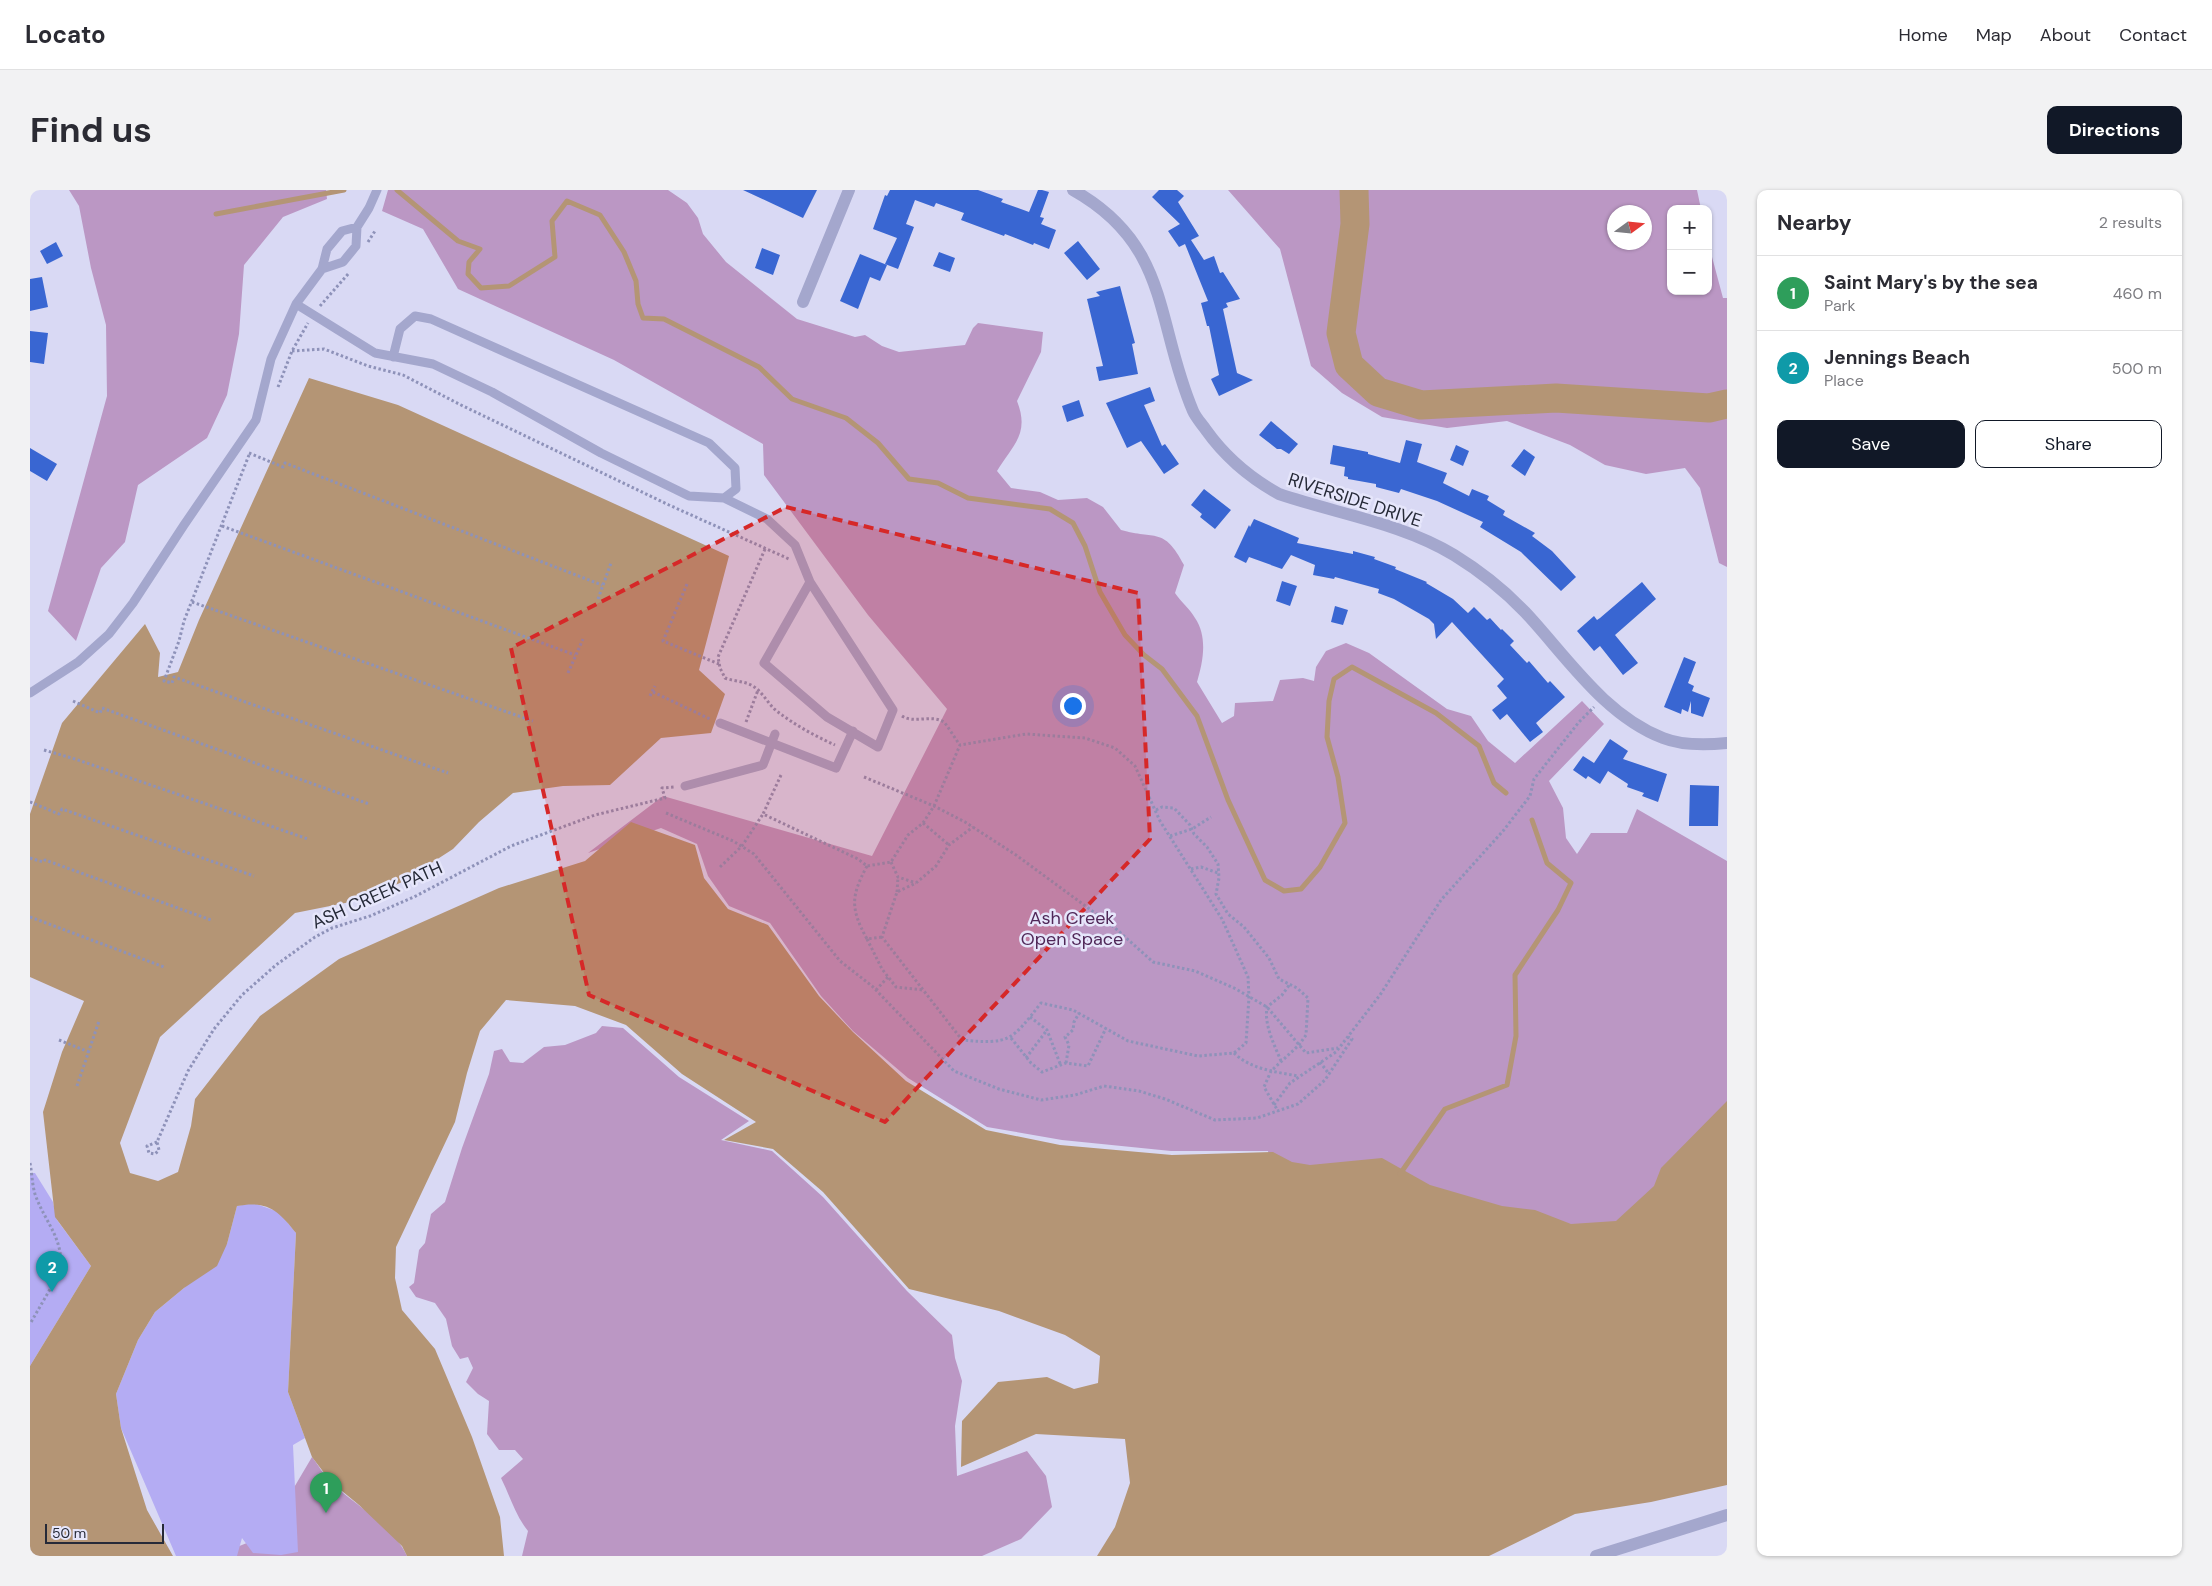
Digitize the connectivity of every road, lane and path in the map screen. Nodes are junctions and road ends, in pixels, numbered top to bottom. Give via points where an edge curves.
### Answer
1 (849, 190) edge
2 (1073, 190) edge
3 (376, 193) edge
4 (356, 227) junction
5 (375, 231) dead end
6 (364, 250) dead end
7 (322, 269) junction
8 (351, 270) dead end
9 (803, 302) dead end
10 (296, 304) junction
11 (313, 314) junction
12 (292, 351) junction
13 (393, 357) junction
14 (278, 388) dead end
15 (254, 445) dead end
16 (249, 453) junction
17 (724, 498) junction
18 (222, 526) junction
19 (611, 564) dead end
20 (803, 565) junction
21 (810, 582) junction
22 (687, 584) dead end
23 (602, 585) junction
24 (598, 598) dead end
25 (192, 602) junction
26 (583, 638) dead end
27 (575, 655) junction
28 (719, 664) dead end
29 (568, 673) dead end
30 (655, 686) dead end
31 (758, 690) dead end
32 (652, 692) junction
33 (30, 693) edge
34 (650, 696) dead end
35 (1603, 698) junction
36 (73, 701) dead end
37 (893, 710) junction
38 (533, 721) dead end
39 (745, 722) dead end
40 (720, 723) joint
41 (853, 730) junction
42 (773, 739) junction
43 (1727, 743) edge
44 (960, 745) junction
45 (44, 750) dead end
46 (448, 773) dead end
47 (781, 775) dead end
48 (864, 777) dead end
49 (685, 786) joint
50 (30, 802) edge
51 (369, 804) dead end
52 (934, 806) junction
53 (1156, 810) junction
54 (666, 813) dead end
55 (763, 814) junction
56 (1211, 817) dead end
57 (923, 823) junction
58 (973, 827) junction
59 (1192, 830) junction
60 (1170, 836) junction
61 (308, 839) dead end
62 (742, 846) junction
63 (949, 846) junction
64 (30, 858) edge
65 (891, 862) junction
66 (867, 866) junction
67 (720, 867) dead end
68 (1191, 869) junction
69 (1219, 873) junction
70 (254, 876) dead end
71 (898, 877) junction
72 (916, 883) junction
73 (897, 892) junction
74 (1206, 894) junction
75 (1218, 897) junction
76 (30, 917) edge
77 (211, 920) dead end
78 (882, 937) junction
79 (867, 939) junction
80 (164, 967) dead end
81 (888, 977) junction
82 (1290, 984) junction
83 (876, 990) junction
84 (923, 990) junction
85 (1249, 997) junction
86 (1267, 1007) junction
87 (1079, 1013) junction
88 (1030, 1017) junction
89 (99, 1021) dead end
90 (1106, 1028) junction
91 (1047, 1030) junction
92 (1348, 1036) junction
93 (1011, 1038) junction
94 (59, 1040) dead end
95 (1299, 1045) junction
96 (1338, 1048) junction
97 (89, 1052) junction
98 (1234, 1053) junction
99 (1026, 1058) junction
100 (1280, 1061) junction
101 (1320, 1062) junction
102 (1066, 1063) junction
103 (1061, 1066) junction
104 (1272, 1071) junction
105 (1329, 1074) junction
106 (1298, 1076) junction
107 (77, 1086) dead end
108 (1274, 1106) junction
109 (1278, 1111) junction
110 (157, 1142) dead end
111 (30, 1163) edge
112 (30, 1324) edge
113 (1727, 1515) edge
114 (1596, 1556) edge

1 - 9 street
2 - 35 street, RIVERSIDE DRIVE via 1115,220 1139,249 1157,289 1194,413 1234,463 1280,494 1400,530 1458,558 1490,580 1517,605
3 - 4 lane
4 - 7 lane via 342,231 326,249
4 - 7 lane via 356,246 343,262
5 - 6 path
7 - 10 lane
8 - 11 path
10 - 11 lane
10 - 33 lane via 272,359 256,420 133,603 109,634 78,662
11 - 12 path
11 - 13 lane via 375,353
12 - 14 path
12 - 20 path via 324,349 403,375 669,505
13 - 17 lane via 432,364 492,392 601,453 689,496
13 - 17 lane via 400,328 415,316 431,319 708,443 735,468 736,489
15 - 16 path
16 - 18 path
16 - 23 path via 283,467 285,463
17 - 20 lane via 767,519 795,545
18 - 25 path
18 - 27 path
19 - 23 path
20 - 21 lane
21 - 37 lane
21 - 41 lane via 764,663 827,717
22 - 28 path via 663,641
23 - 24 path
25 - 38 path
25 - 46 path via 164,681 172,682 174,677
26 - 27 path
27 - 29 path
30 - 32 path
31 - 39 path
32 - 34 path
32 - 40 path
35 - 43 street, RIVERSIDE DRIVE via 1631,722 1665,739 1703,744
35 - 92 path via 1579,722 1534,779 1530,796 1503,831 1441,900 1380,995
36 - 51 path via 100,712 102,708
37 - 41 lane via 878,747
37 - 44 path via 908,720 932,719 945,723
40 - 42 lane
41 - 42 lane via 836,768
42 - 49 lane via 764,765
44 - 52 path
44 - 53 path via 1026,734 1085,738 1115,748 1135,766
45 - 61 path
47 - 55 path
48 - 52 path
49 - 110 path, ASH CREEK PATH via 662,788 665,798 594,815 511,846 414,897 316,937 242,994 214,1029 188,1071
50 - 70 path via 59,814 62,809
52 - 57 path
52 - 58 path
53 - 59 path via 1174,808
53 - 60 path
54 - 62 path
55 - 62 path
55 - 66 path
56 - 59 path
57 - 63 path
57 - 65 path via 908,835
58 - 63 path
58 - 85 path via 1114,927 1153,962 1195,971
59 - 60 path
59 - 69 path via 1218,864
60 - 68 path
62 - 67 path
62 - 83 path via 754,854 840,961
63 - 72 path via 936,866
64 - 77 path via 45,860
65 - 66 path
65 - 71 path
66 - 79 path via 854,898 856,920
68 - 69 path via 1201,866
68 - 74 path
69 - 75 path
71 - 72 path
71 - 73 path
72 - 73 path
73 - 78 path
74 - 75 path
74 - 85 path via 1222,919 1248,977
75 - 82 path via 1228,914 1244,927 1269,958 1279,979
76 - 80 path
78 - 79 path
78 - 84 path
79 - 81 path
81 - 83 path
81 - 84 path via 896,987
82 - 86 path
82 - 95 path via 1308,998 1306,1035
83 - 109 path via 954,1071 999,1089 1041,1100 1104,1086 1140,1091 1215,1120 1257,1118
84 - 93 path via 962,1040 989,1043
85 - 86 path
85 - 98 path via 1246,1043
86 - 95 path
86 - 100 path via 1268,1026
87 - 88 path via 1041,1003
87 - 90 path
87 - 102 path via 1073,1030 1065,1037 1069,1045
88 - 91 path
88 - 93 path
89 - 97 path
90 - 98 path via 1128,1041 1198,1056
90 - 102 path via 1088,1066
91 - 99 path
91 - 103 path
92 - 96 path
92 - 105 path via 1352,1039
93 - 99 path
94 - 97 path
95 - 96 path via 1306,1053
95 - 100 path
96 - 101 path
97 - 107 path
98 - 104 path via 1242,1061
99 - 103 path via 1042,1072
100 - 104 path
101 - 105 path
101 - 106 path
102 - 103 path
104 - 106 path
104 - 108 path via 1264,1087
105 - 109 path via 1298,1104
106 - 108 path
108 - 109 path
111 - 112 path via 35,1194 60,1243 61,1263 60,1272
113 - 114 street

